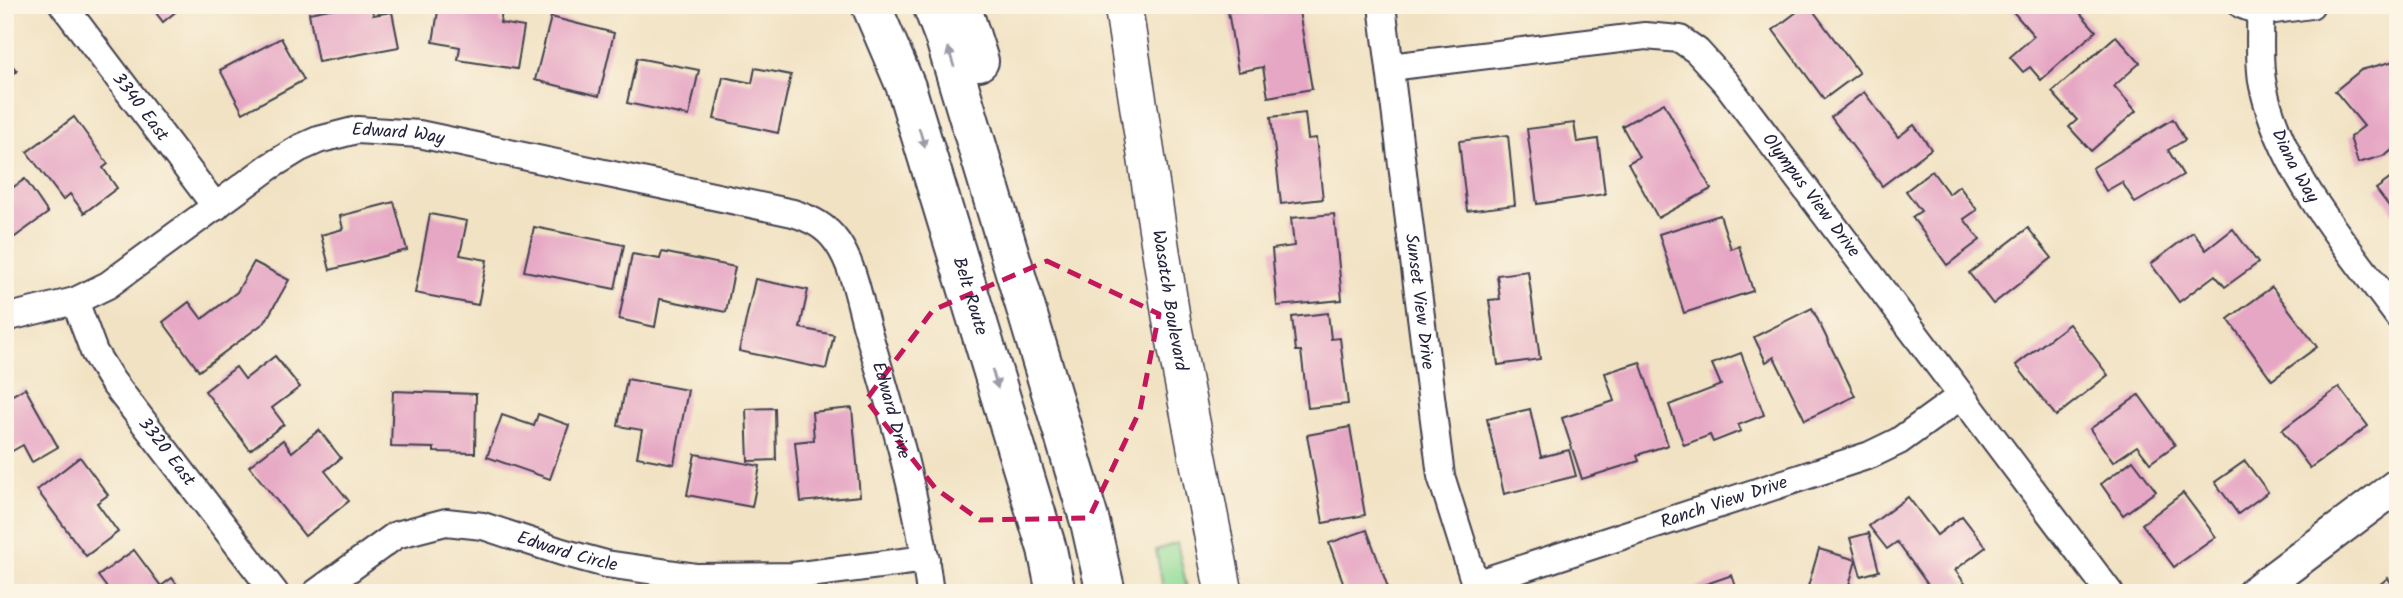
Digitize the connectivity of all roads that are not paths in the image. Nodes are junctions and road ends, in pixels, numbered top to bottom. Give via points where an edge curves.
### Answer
1 (63, 5) edge
2 (863, 5) edge
3 (872, 5) edge
4 (932, 5) edge
5 (961, 5) edge
6 (1123, 5) edge
7 (1382, 5) edge
8 (2311, 5) edge
9 (2255, 7) edge
10 (1390, 67) junction
11 (906, 87) junction
12 (216, 207) junction
13 (830, 234) joint
14 (75, 301) junction
15 (2398, 316) edge
16 (5, 318) edge
17 (1961, 396) junction
18 (2398, 485) edge
19 (1090, 522) junction
20 (926, 559) junction
21 (1476, 588) edge
22 (275, 593) edge
23 (316, 593) edge
24 (930, 593) edge
25 (1056, 593) edge
26 (1106, 593) edge
27 (1224, 593) edge
28 (2110, 593) edge
29 (2254, 593) edge

1 - 12 street, 3340 East
2 - 11 highway
3 - 11 highway, Belt Route
19 -> 4 highway via 946,38
5 - 19 highway via 1039,280
6 - 27 main road, Wasatch Boulevard via 1170,309
7 - 10 street, Sunset View Drive
8 - 9 street
9 - 15 street, Diana Way via 2263,84 2279,135 2311,197
10 - 17 street, Olympus View Drive via 1645,36 1680,38 1727,84
10 - 21 street, Sunset View Drive via 1441,476
11 -> 25 highway, Belt Route via 1047,548
12 - 13 street, Edward Way via 300,148 336,134 377,130 419,134 793,213 820,224
12 - 14 street, Edward Way via 126,274
13 - 20 street, Edward Drive via 848,263 895,420
14 - 16 street, Edward Way
14 - 22 street, 3320 East via 103,367
17 - 21 street, Ranch View Drive via 1870,456
17 - 28 street, Olympus View Drive
18 - 29 street
19 - 26 highway
20 - 23 street, Edward Circle via 793,576 697,577 606,564 482,526 446,522 396,535
20 - 24 street, Edward Drive

